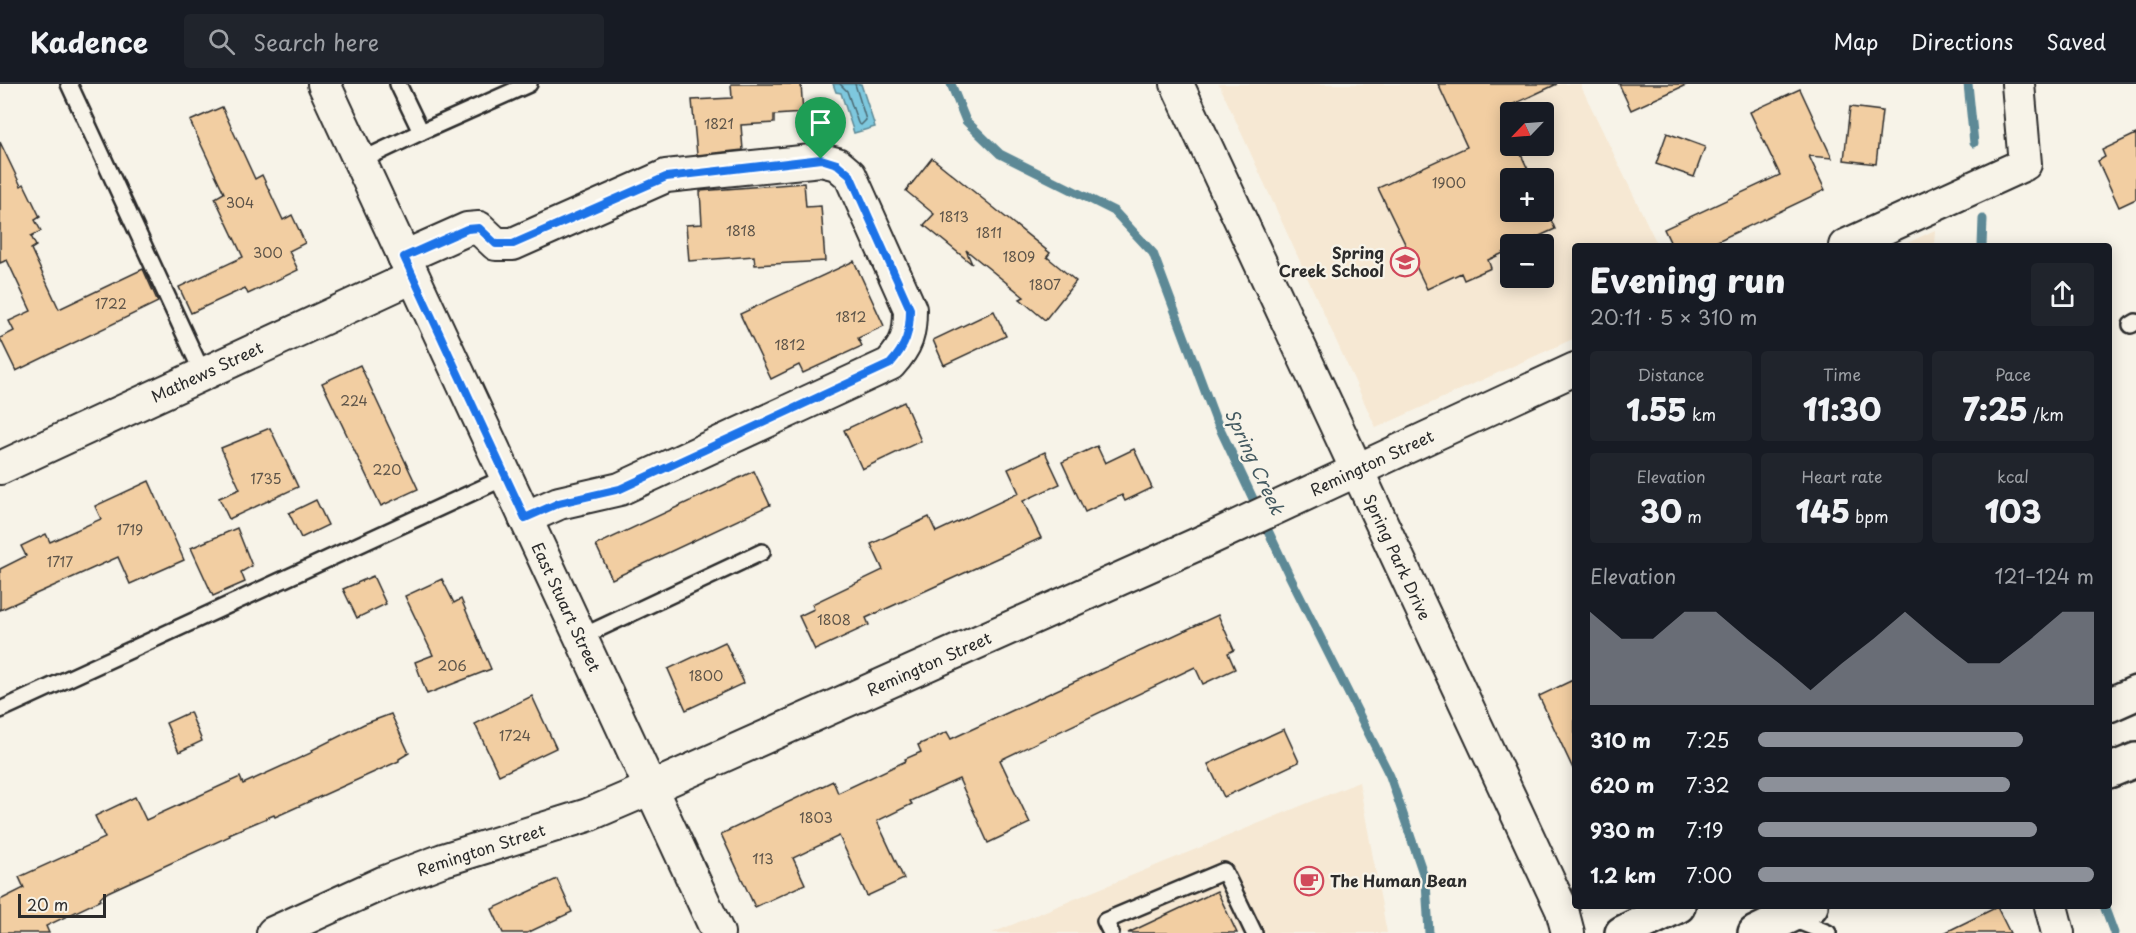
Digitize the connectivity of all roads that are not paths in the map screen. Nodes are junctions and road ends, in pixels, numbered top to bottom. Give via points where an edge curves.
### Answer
1 (69, 84) edge
2 (324, 84) edge
3 (398, 84) edge
4 (529, 84) edge
5 (1177, 84) edge
6 (2018, 84) edge
7 (421, 132) junction
8 (360, 161) junction
9 (1852, 243) edge
10 (409, 267) junction
11 (1572, 370) edge
12 (203, 374) junction
13 (0, 468) edge
14 (1357, 471) junction
15 (506, 477) junction
16 (525, 518) junction
17 (762, 552) dead end
18 (581, 637) junction
19 (2136, 693) edge
20 (2112, 704) edge
21 (0, 710) edge
22 (2136, 760) edge
23 (2112, 770) edge
24 (651, 788) junction
25 (1672, 909) edge
26 (2052, 909) edge
27 (1799, 912) edge
28 (280, 932) edge
29 (718, 933) edge
30 (1111, 933) edge
31 (1254, 933) edge
32 (1568, 933) edge
33 (1622, 933) edge
34 (1755, 933) edge
35 (1828, 933) edge
36 (2058, 933) edge

1 - 12 lane
2 - 8 street, East Stuart Street
3 - 7 lane
4 - 7 lane
5 - 14 street, Spring Park Drive
6 - 9 street via 2025,164
7 - 8 lane
8 - 10 street, East Stuart Street
10 - 12 street, Mathews Street
10 - 15 street, East Stuart Street
10 - 16 street, Mathews Street via 467,229 479,228 496,244 513,244 666,177 821,159 837,164 850,175 910,309 904,348 890,364 620,489 559,503
11 - 14 street, Remington Street
12 - 13 street, Mathews Street
14 - 24 street, Remington Street
14 - 32 street, Spring Park Drive via 1560,905
15 - 16 street, East Stuart Street
15 - 21 lane
16 - 18 street, East Stuart Street
17 - 18 lane
18 - 24 street, East Stuart Street
19 - 20 highway
22 - 23 highway
24 - 28 street, Remington Street via 588,815 395,878
24 - 29 street, East Stuart Street
25 - 33 highway
26 - 36 street
27 - 34 highway
27 - 35 lane
30 - 31 lane via 1106,921 1224,871

